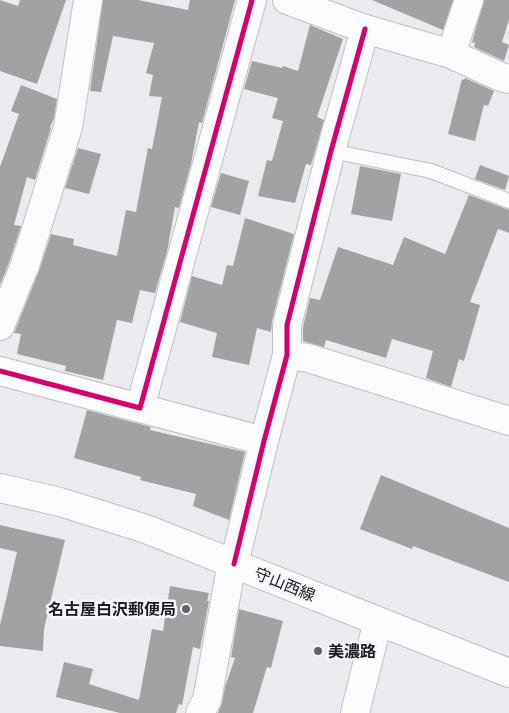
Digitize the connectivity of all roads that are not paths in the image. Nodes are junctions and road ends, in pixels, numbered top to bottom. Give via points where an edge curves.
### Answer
1 (88, 0) edge
2 (252, 0) edge
3 (287, 0) edge
4 (469, 0) edge
5 (365, 29) junction
6 (451, 54) junction
7 (509, 79) edge
8 (331, 151) junction
9 (509, 201) edge
10 (0, 326) edge
11 (288, 355) junction
12 (0, 371) edge
13 (140, 408) junction
14 (509, 421) edge
15 (264, 440) junction
16 (0, 488) edge
17 (233, 563) junction
18 (378, 621) junction
19 (509, 673) edge
20 (200, 713) edge
21 (355, 713) edge

1 - 10 street via 68,127 25,265
2 - 13 street
3 - 5 street
4 - 6 street
5 - 6 street
5 - 8 street
6 - 7 street
8 - 9 lane via 431,171
8 - 11 street via 287,324
11 - 14 street via 308,358
11 - 15 street
12 - 13 street
13 - 15 street
15 - 17 street
16 - 17 street, 守山西線 via 60,502 146,529
17 - 18 street, 守山西線
17 - 20 street via 207,700
18 - 19 street, 守山西線
18 - 21 street

